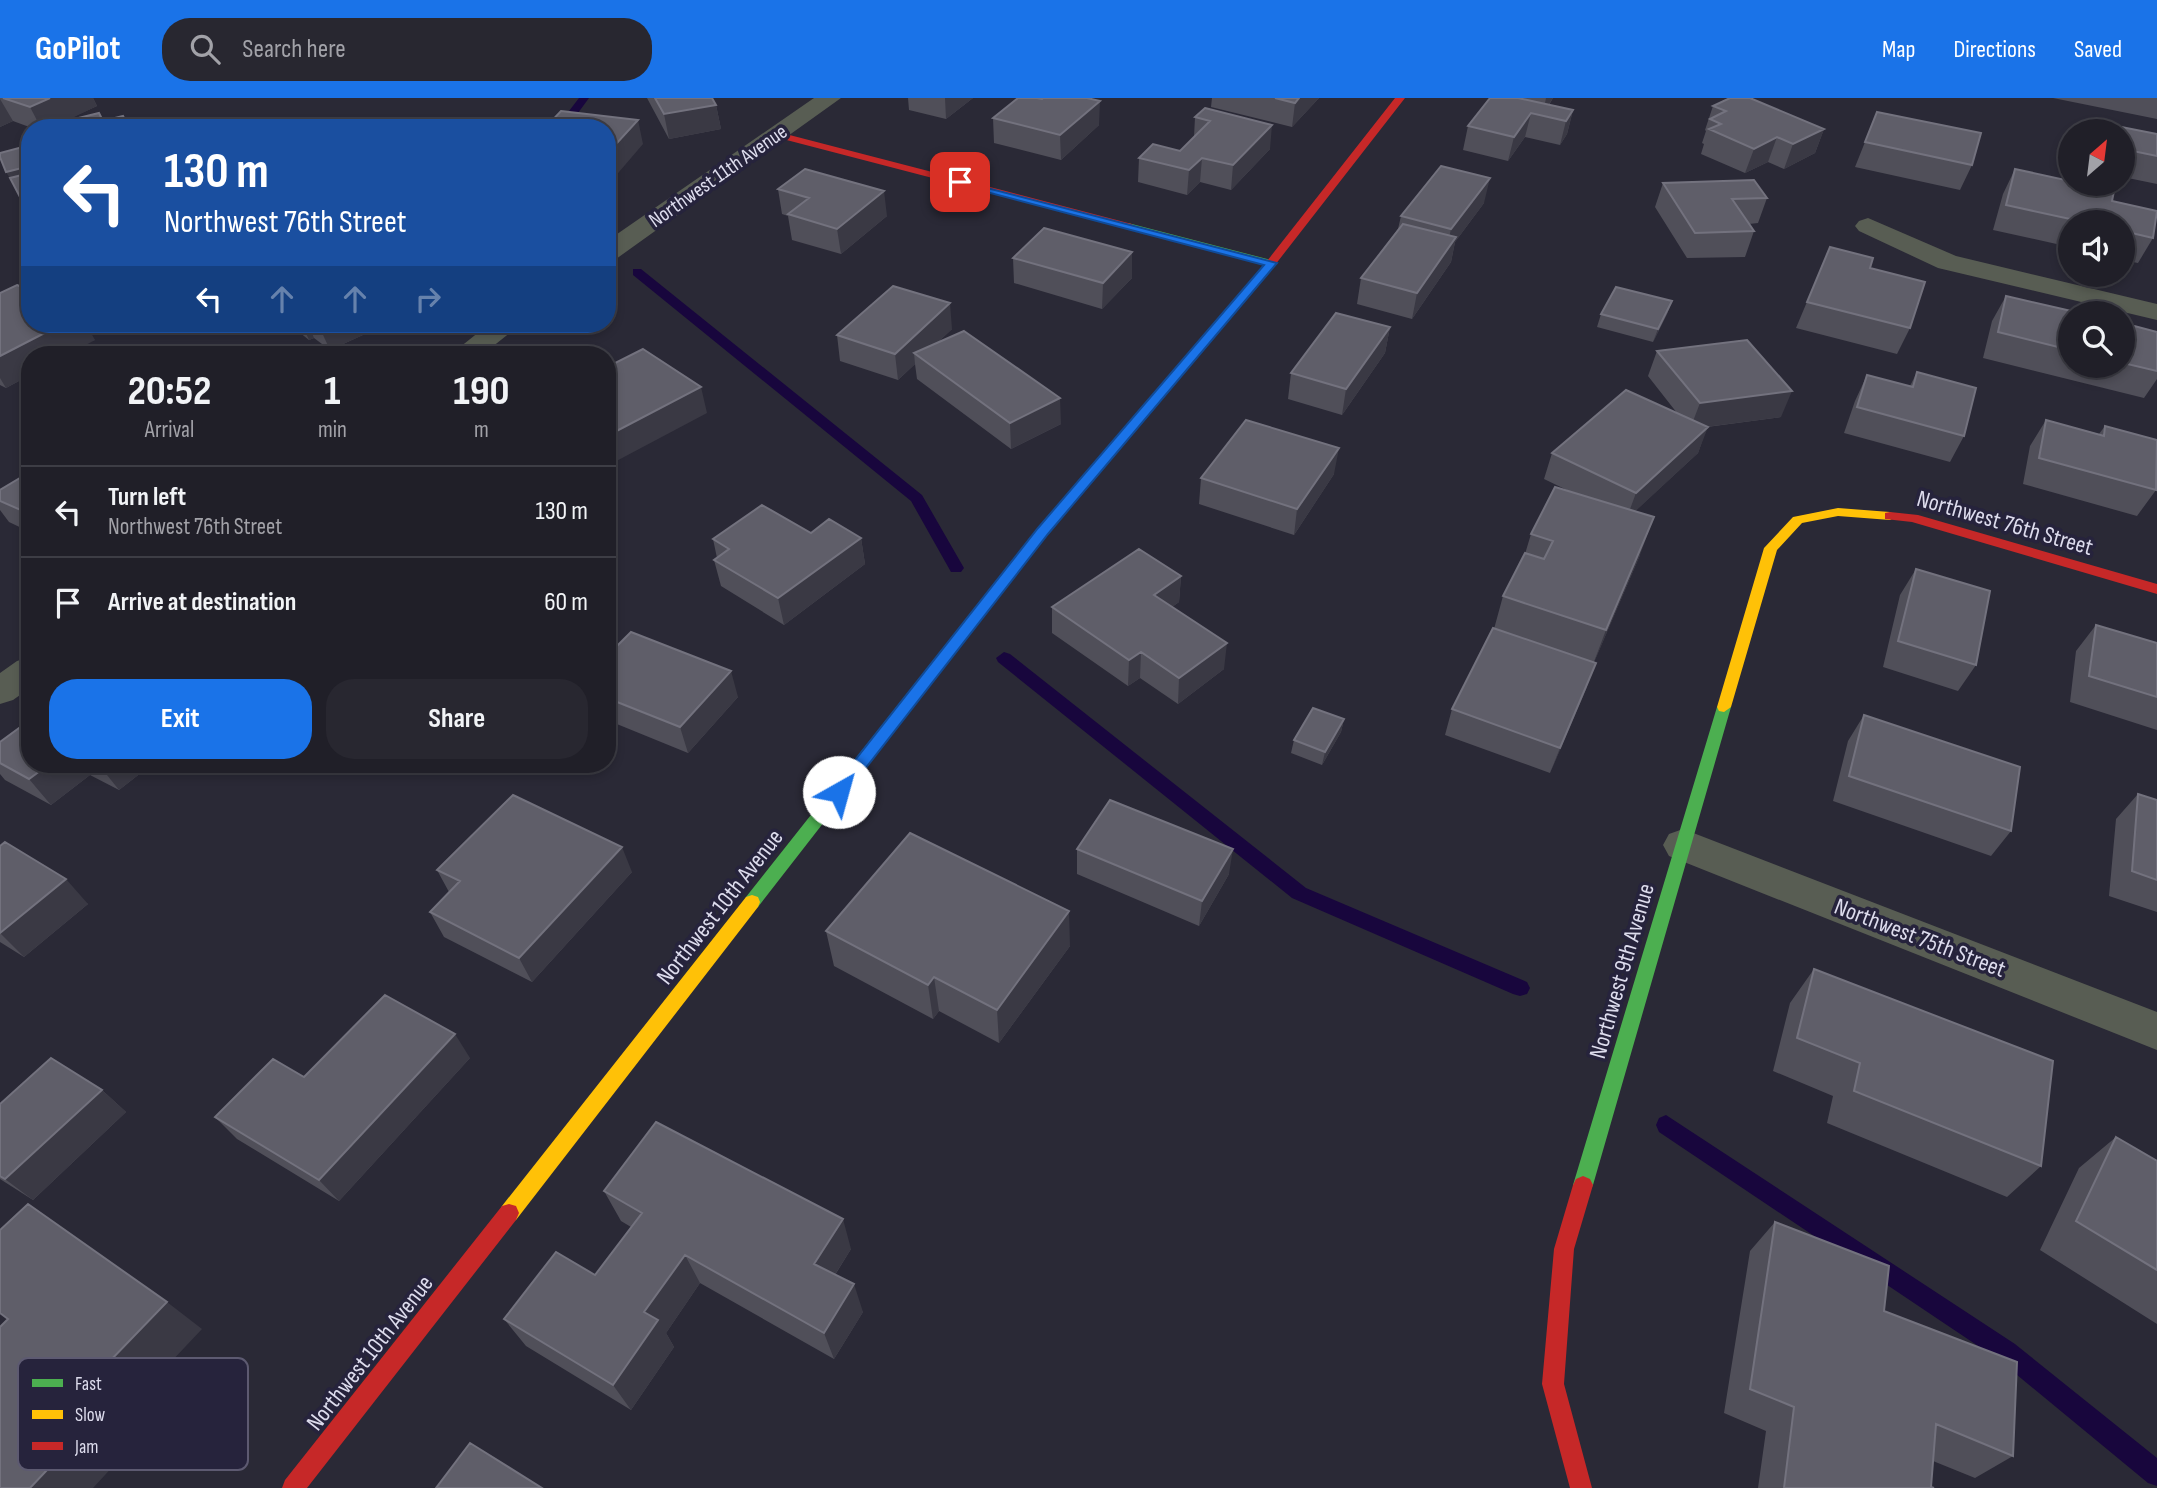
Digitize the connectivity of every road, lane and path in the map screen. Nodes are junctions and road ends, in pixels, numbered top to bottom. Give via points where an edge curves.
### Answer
1 (829, 98) edge
2 (1400, 98) edge
3 (778, 135) junction
4 (1868, 226) dead end
5 (616, 247) edge
6 (1271, 263) junction
7 (2157, 312) edge
8 (495, 333) edge
9 (476, 346) edge
10 (1838, 512) joint
11 (2157, 589) edge
12 (21, 676) edge
13 (0, 691) edge
14 (1683, 845) junction
15 (2157, 1031) edge
16 (293, 1488) edge
17 (1581, 1488) edge

1 - 3 street, Northwest 11th Avenue
2 - 6 street, Northwest 10th Avenue
3 - 5 street, Northwest 11th Avenue
3 - 6 street
4 - 7 street via 1947,262
6 - 16 street, Northwest 10th Avenue via 1043,531
8 - 9 street
10 - 11 street, Northwest 76th Street via 1913,518
10 - 14 street, Northwest 9th Avenue via 1798,520 1771,548
12 - 13 street
14 - 15 street, Northwest 75th Street
14 - 17 street, Northwest 9th Avenue via 1564,1249 1553,1384

